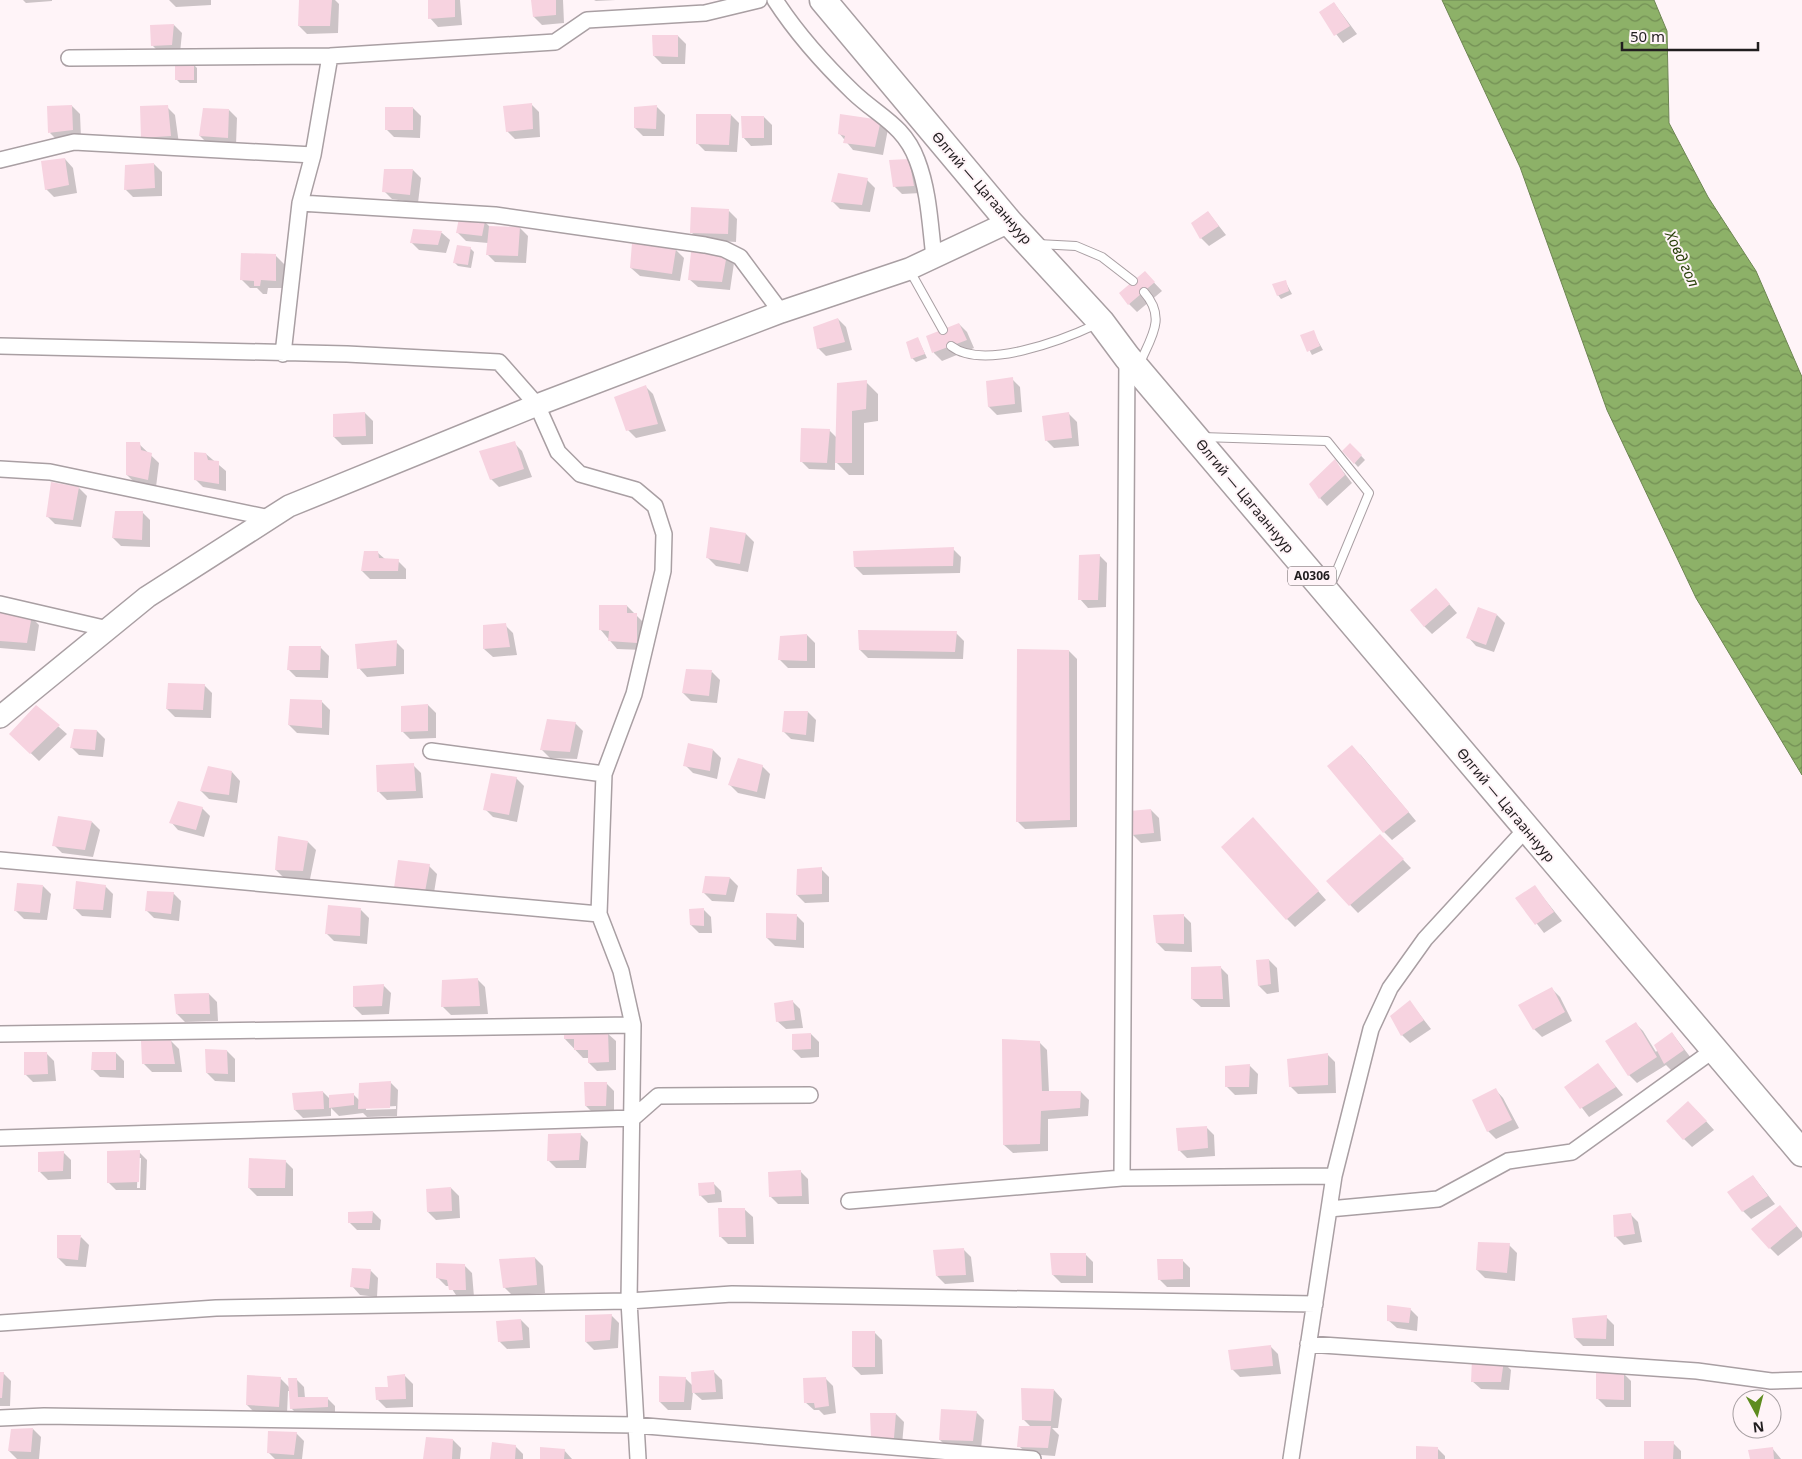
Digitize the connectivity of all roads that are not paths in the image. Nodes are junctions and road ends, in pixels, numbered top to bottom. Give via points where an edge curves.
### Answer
1 (760, 0) edge
2 (775, 0) edge
3 (823, 0) edge
4 (330, 56) junction
5 (69, 58) dead end
6 (314, 155) junction
7 (0, 160) edge
8 (300, 203) junction
9 (1009, 222) junction
10 (1029, 243) junction
11 (934, 257) junction
12 (910, 269) junction
13 (1133, 281) dead end
14 (1144, 292) dead end
15 (781, 312) junction
16 (1101, 322) junction
17 (943, 330) dead end
18 (0, 346) edge
19 (951, 346) dead end
20 (283, 354) junction
21 (1132, 363) junction
22 (537, 405) junction
23 (1194, 436) junction
24 (0, 469) edge
25 (270, 518) junction
26 (1327, 594) junction
27 (0, 604) edge
28 (108, 629) junction
29 (4, 709) edge
30 (431, 751) dead end
31 (604, 774) junction
32 (1526, 830) junction
33 (0, 860) edge
34 (599, 914) junction
35 (633, 1025) junction
36 (0, 1034) edge
37 (1715, 1050) junction
38 (810, 1095) dead end
39 (633, 1118) junction
40 (0, 1138) edge
41 (1802, 1153) edge
42 (1334, 1176) junction
43 (1122, 1178) junction
44 (849, 1201) dead end
45 (1329, 1209) junction
46 (629, 1301) junction
47 (1316, 1304) junction
48 (0, 1323) edge
49 (1308, 1344) junction
50 (1802, 1380) edge
51 (0, 1418) edge
52 (635, 1426) junction
53 (638, 1459) edge
54 (1033, 1459) edge
55 (1291, 1459) edge

1 - 4 street via 705,13 587,20 554,42
2 - 11 street via 820,59 888,119 907,141 917,159 926,190
3 - 9 highway, Өлгий — Цагааннуур / A0306
4 - 5 street
4 - 6 street
6 - 7 street via 74,142
6 - 8 street
8 - 15 street via 495,215 724,249 740,257
8 - 20 street
9 - 10 highway, Өлгий — Цагааннуур / A0306
9 - 11 street
10 - 13 lane via 1076,246 1102,257
10 - 16 highway, Өлгий — Цагааннуур / A0306
11 - 12 street
12 - 15 street
12 - 17 lane
14 - 21 lane via 1153,302 1157,314 1155,327
15 - 22 street
16 - 19 lane via 1065,339 1018,351 980,356 960,353
16 - 21 highway, Өлгий — Цагааннуур / A0306
18 - 20 street
20 - 22 street via 499,362
21 - 23 highway, Өлгий — Цагааннуур / A0306
21 - 43 street
22 - 25 street via 289,506
22 - 31 street via 558,452 580,474 636,490 655,506 664,534 663,571 634,694
23 - 26 highway, Өлгий — Цагааннуур / A0306
23 - 26 lane via 1326,441 1369,493
24 - 25 street via 50,472
25 - 28 street via 147,597
26 - 32 highway, Өлгий — Цагааннуур / A0306
27 - 28 street
28 - 29 street
30 - 31 street
31 - 34 street
32 - 37 highway, Өлгий — Цагааннуур / A0306
32 - 42 street via 1425,939 1390,988 1371,1030
33 - 34 street
34 - 35 street via 621,971
35 - 36 street
35 - 39 street
37 - 41 highway, Өлгий — Цагааннуур / A0306
37 - 45 street via 1572,1152 1508,1162 1438,1199
38 - 39 street via 658,1096
39 - 40 street
39 - 46 street
42 - 43 street
42 - 45 street
43 - 44 street
45 - 47 street
46 - 47 street via 732,1294
46 - 48 street via 216,1308
46 - 52 street
47 - 49 street
49 - 50 street via 1697,1371 1771,1381
49 - 55 street
51 - 52 street via 44,1416
52 - 53 street
52 - 54 street

